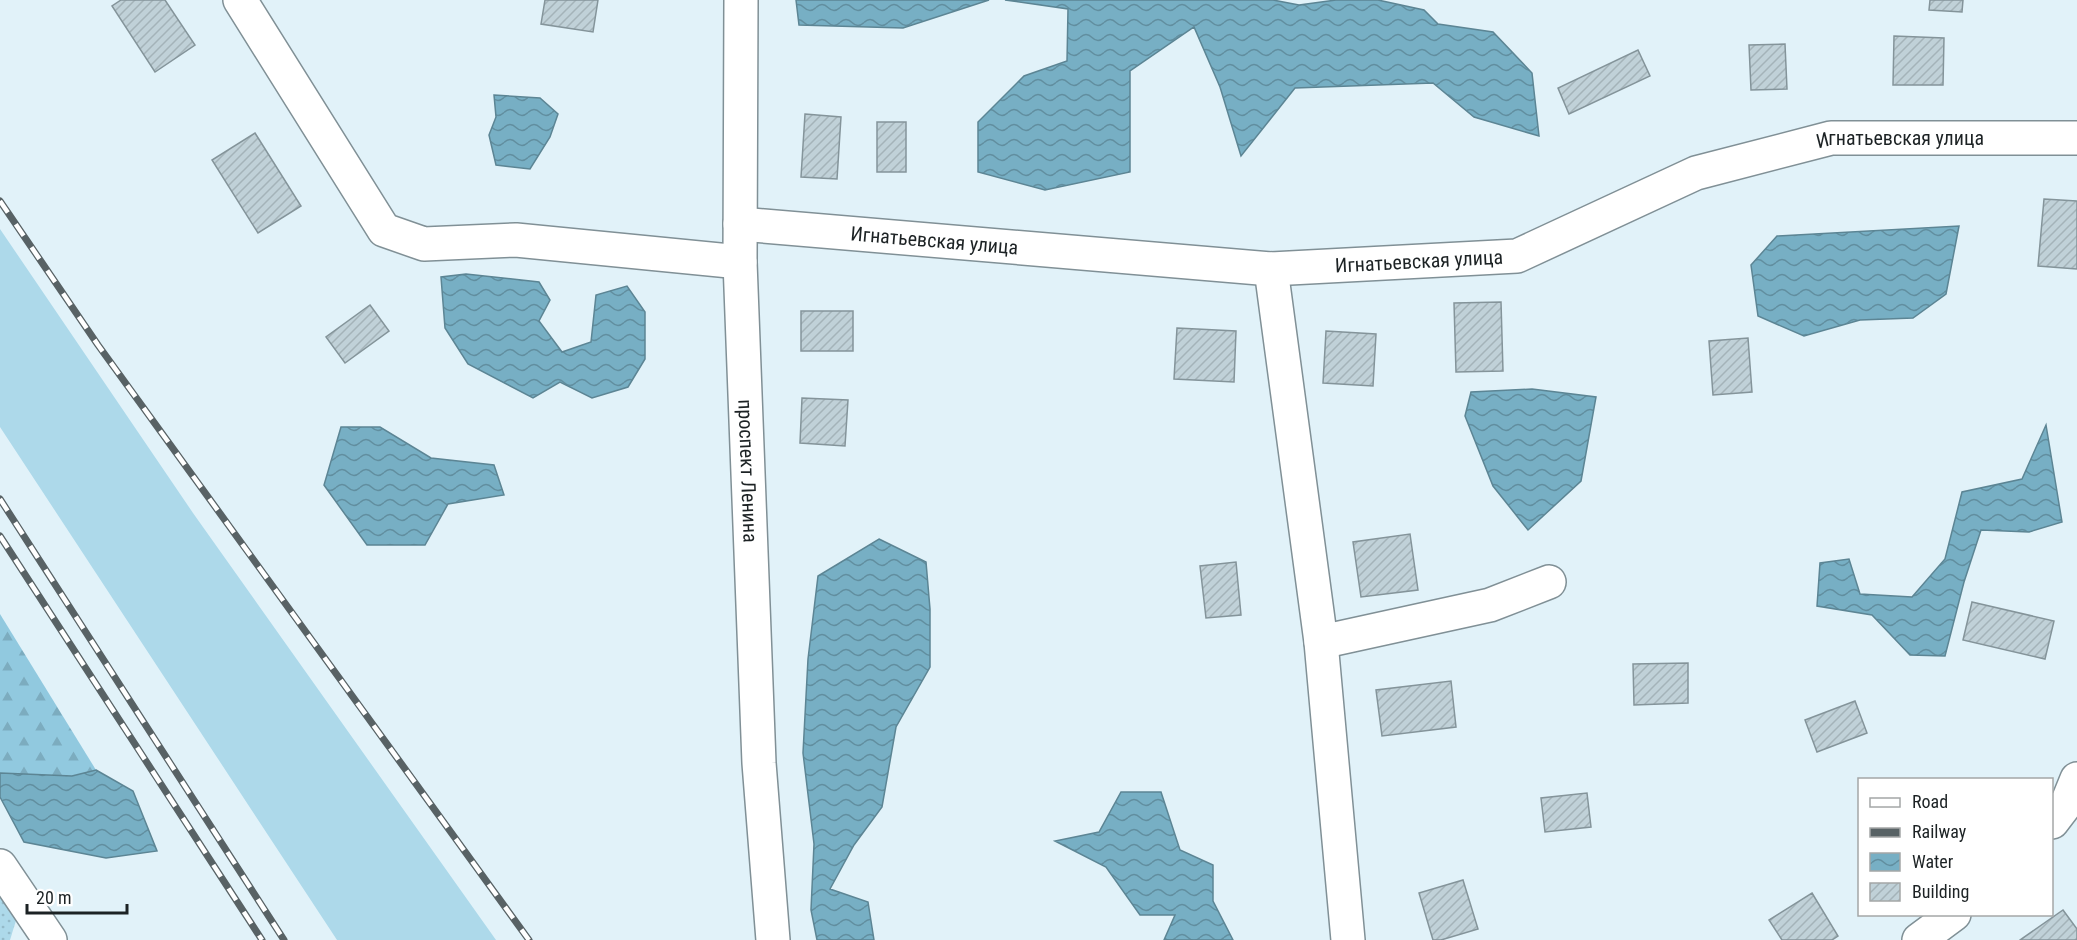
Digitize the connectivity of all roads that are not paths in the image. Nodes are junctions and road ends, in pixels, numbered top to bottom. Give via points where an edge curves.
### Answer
1 (240, 0) edge
2 (741, 0) edge
3 (2077, 138) edge
4 (740, 224) junction
5 (740, 262) junction
6 (1271, 268) junction
7 (1549, 582) dead end
8 (1321, 642) junction
9 (2077, 779) edge
10 (2053, 821) edge
11 (0, 866) edge
12 (1953, 916) edge
13 (50, 940) edge
14 (773, 940) edge
15 (1348, 940) edge
16 (1918, 940) edge

1 - 5 street via 384,230 424,244 516,240
2 - 4 street, проспект Ленина
3 - 6 street, Игнатьевская улица via 1831,138 1696,173 1517,256
4 - 5 street, проспект Ленина
4 - 6 street, Игнатьевская улица
5 - 14 street, проспект Ленина via 759,763
6 - 8 street
7 - 8 street via 1490,605
8 - 15 street
9 - 10 street via 2068,801
11 - 13 street
12 - 16 street

